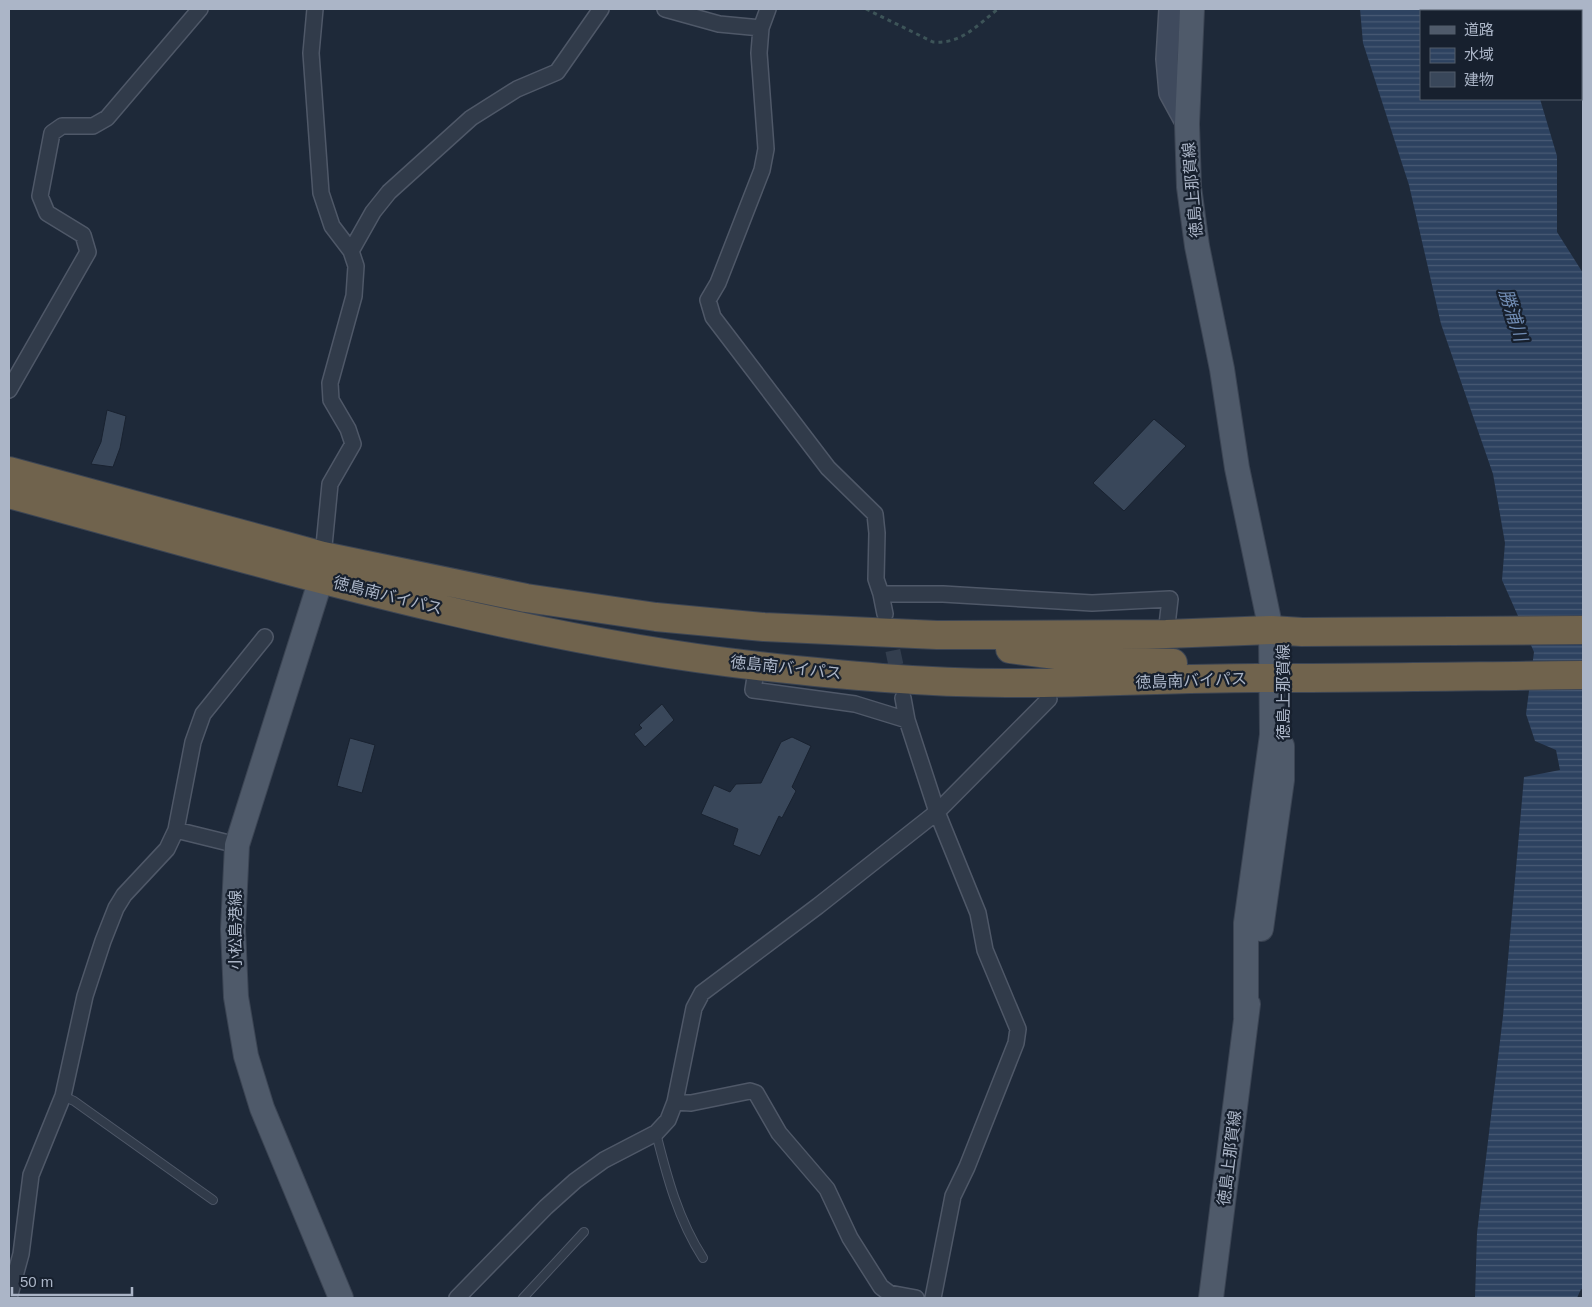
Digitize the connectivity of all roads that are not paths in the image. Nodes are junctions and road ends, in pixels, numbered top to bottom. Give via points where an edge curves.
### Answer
1 (200, 9) edge
2 (315, 9) edge
3 (601, 9) edge
4 (665, 9) edge
5 (768, 9) edge
6 (1170, 9) edge
7 (1192, 9) edge
8 (761, 28) junction
9 (1187, 124) junction
10 (351, 251) junction
11 (9, 390) edge
12 (9, 471) edge
13 (9, 494) edge
14 (322, 567) junction
15 (881, 594) junction
16 (885, 614) tunnel mouth
17 (1583, 630) edge
18 (1285, 631) junction
19 (1166, 634) junction
20 (937, 635) junction
21 (264, 637) dead end
22 (758, 666) junction
23 (1282, 673) junction
24 (1583, 675) edge
25 (903, 698) tunnel mouth
26 (1049, 699) dead end
27 (908, 720) junction
28 (936, 812) junction
29 (176, 830) junction
30 (238, 845) junction
31 (63, 1096) junction
32 (675, 1102) junction
33 (656, 1133) junction
34 (213, 1200) dead end
35 (584, 1232) dead end
36 (15, 1252) edge
37 (703, 1258) dead end
38 (10, 1298) edge
39 (341, 1298) edge
40 (457, 1298) edge
41 (523, 1298) edge
42 (916, 1298) edge
43 (933, 1298) edge
44 (1212, 1298) edge

1 - 11 street via 107,118 93,126 62,126 52,133 40,196 47,213 83,235 88,252
2 - 10 street via 311,53 321,193 332,226
3 - 10 street via 557,72 517,89 471,118 389,192 373,212
4 - 8 street via 719,24
5 - 8 street
6 - 9 main road via 1167,59 1170,93
7 - 9 main road, 徳島上那賀線
8 - 15 street via 759,53 766,149 762,170 718,283 708,300 713,316 828,468 875,514 876,579
9 - 18 main road, 徳島上那賀線 via 1197,246 1222,369 1248,463
10 - 14 street via 356,266 354,296 330,384 332,400 353,444 330,484
12 - 14 highway, 徳島南バイパス
13 - 14 highway, 徳島南バイパス
14 - 20 highway, 徳島南バイパス via 656,617 764,627
14 - 22 highway, 徳島南バイパス via 512,625 644,650
14 - 30 main road, 小松島港線
15 - 16 street
15 - 19 street via 942,594 1092,603 1170,599
17 - 18 highway, 徳島南バイパス
18 - 19 highway, 徳島南バイパス
18 - 23 main road, 徳島上那賀線
19 - 20 highway, 徳島南バイパス
20 - 23 highway via 999,648 1102,661
21 - 29 street via 203,714 193,742
22 - 23 highway, 徳島南バイパス via 1001,683
22 - 27 street via 753,690 855,704
23 - 24 highway, 徳島南バイパス
23 - 44 main road, 徳島上那賀線 via 1282,780 1246,1018
25 - 27 street
26 - 28 street
27 - 28 street
28 - 32 street via 849,883 702,993 694,1008
28 - 43 street via 978,914 985,950 1018,1029 1016,1043 953,1196
29 - 30 street
29 - 31 street via 167,849 116,908 84,996
30 - 39 main road, 小松島港線 via 234,958 236,997 246,1056 262,1108
31 - 34 lane via 74,1100
31 - 36 street via 30,1175
32 - 33 street via 668,1120
32 - 42 street via 691,1103 750,1091 756,1093 779,1133 827,1189 850,1238 881,1287 889,1293
33 - 37 lane via 679,1213
33 - 40 street via 604,1160 575,1181
35 - 41 lane
36 - 38 street

